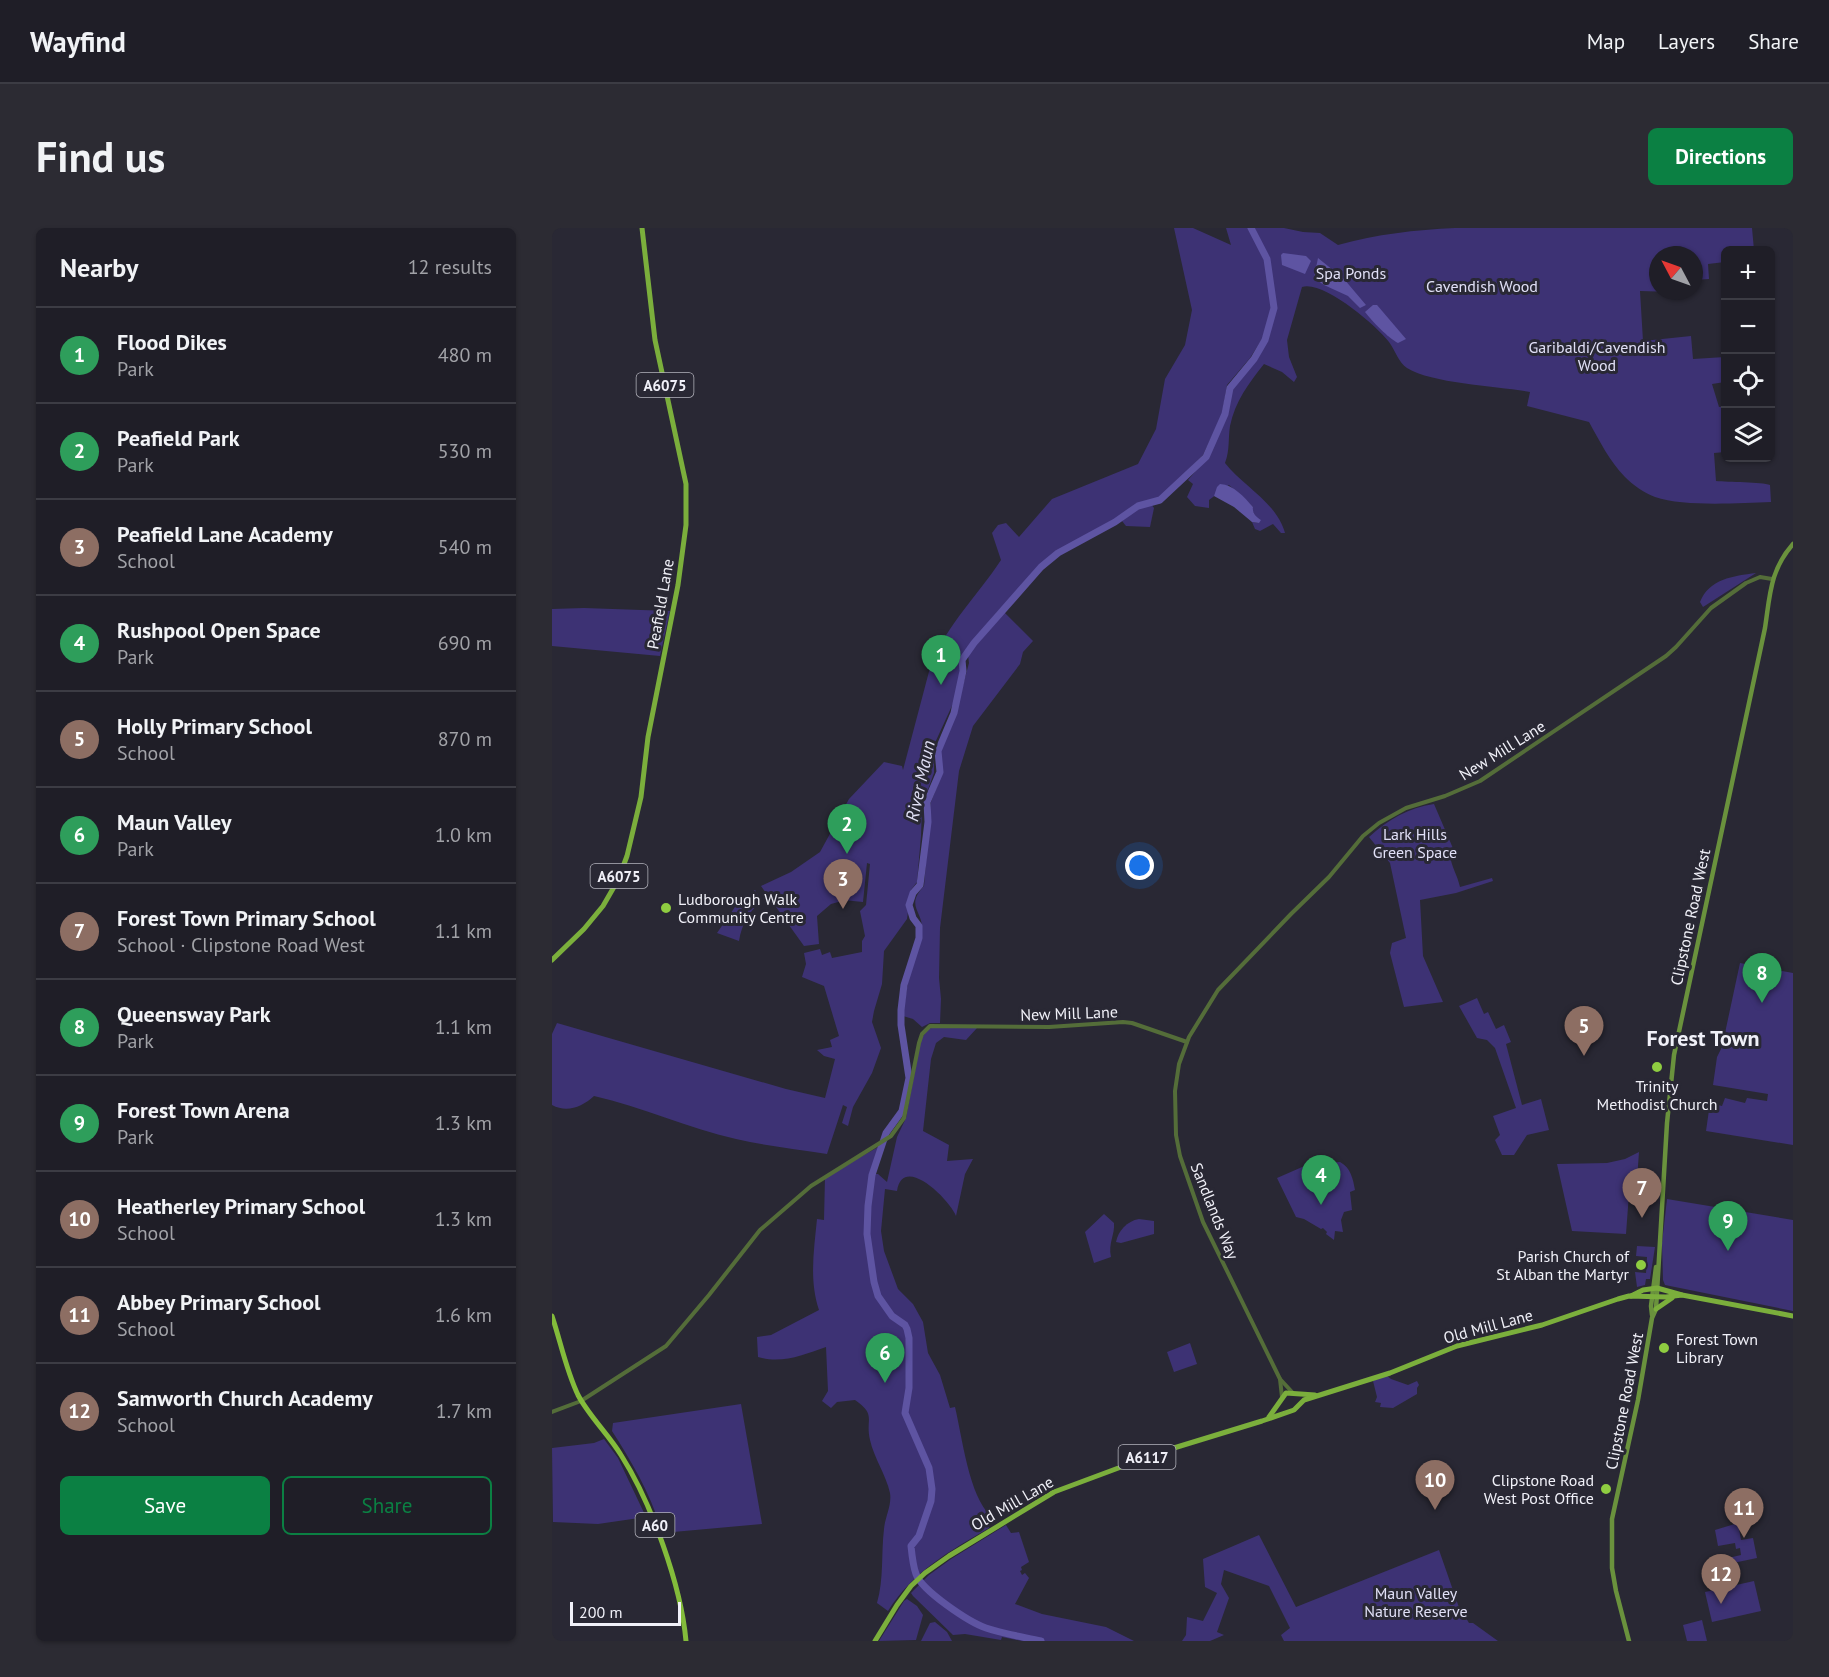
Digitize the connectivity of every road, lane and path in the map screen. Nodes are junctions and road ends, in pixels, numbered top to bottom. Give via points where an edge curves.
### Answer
1 (642, 228) edge
2 (1793, 544) edge
3 (1772, 579) junction
4 (552, 960) edge
5 (1186, 1042) junction
6 (1655, 1292) junction
7 (1680, 1296) junction
8 (1656, 1309) junction
9 (552, 1316) edge
10 (1793, 1316) edge
11 (1652, 1318) junction
12 (1280, 1379) junction
13 (1294, 1393) junction
14 (1320, 1395) junction
15 (1281, 1399) junction
16 (581, 1401) junction
17 (1298, 1405) junction
18 (1289, 1410) junction
19 (552, 1412) edge
20 (1267, 1419) junction
21 (686, 1641) edge
22 (875, 1641) edge
23 (1629, 1641) edge

1 - 4 main road, Peafield Lane / A6075 via 655,340 686,484 686,525 641,797 627,858 603,906
2 - 3 main road
3 - 5 street, New Mill Lane via 1760,577 1746,583 1711,608 1666,656 1496,772 1464,789 1393,814 1363,836 1329,878 1218,990
3 - 6 main road, Clipstone Road West via 1765,628 1674,1055
5 - 12 street, Sandlands Way via 1175,1090 1180,1156 1203,1222
5 - 16 street, New Mill Lane via 1123,1022 1049,1028 930,1026 919,1043 904,1118 891,1136 836,1169 785,1207 760,1230 666,1346
6 - 7 main road, A6117
6 - 8 main road, Clipstone Road West
6 - 11 main road, Clipstone Road West
6 - 14 main road, Old Mill Lane / A6117 via 1639,1291 1542,1325 1457,1346
7 - 8 main road
7 - 10 main road, A6117
8 - 11 main road, Clipstone Road West
9 - 16 highway, A60
11 - 23 main road, Clipstone Road West via 1612,1519 1616,1591
12 - 13 street
12 - 15 street
13 - 14 main road, Old Mill Lane / A6117
13 - 15 main road, Old Mill Lane / A6117 via 1286,1393
13 - 17 main road
14 - 17 main road, Old Mill Lane / A6117
15 - 18 main road via 1283,1408
15 - 20 main road, Old Mill Lane / A6117
16 - 19 street, New Mill Lane
16 - 21 highway, A60 via 622,1456 652,1517 682,1611
17 - 18 main road, Old Mill Lane / A6117
18 - 20 main road, Old Mill Lane / A6117
20 - 22 main road, Old Mill Lane / A6117 via 1164,1451 1054,1492 922,1575

